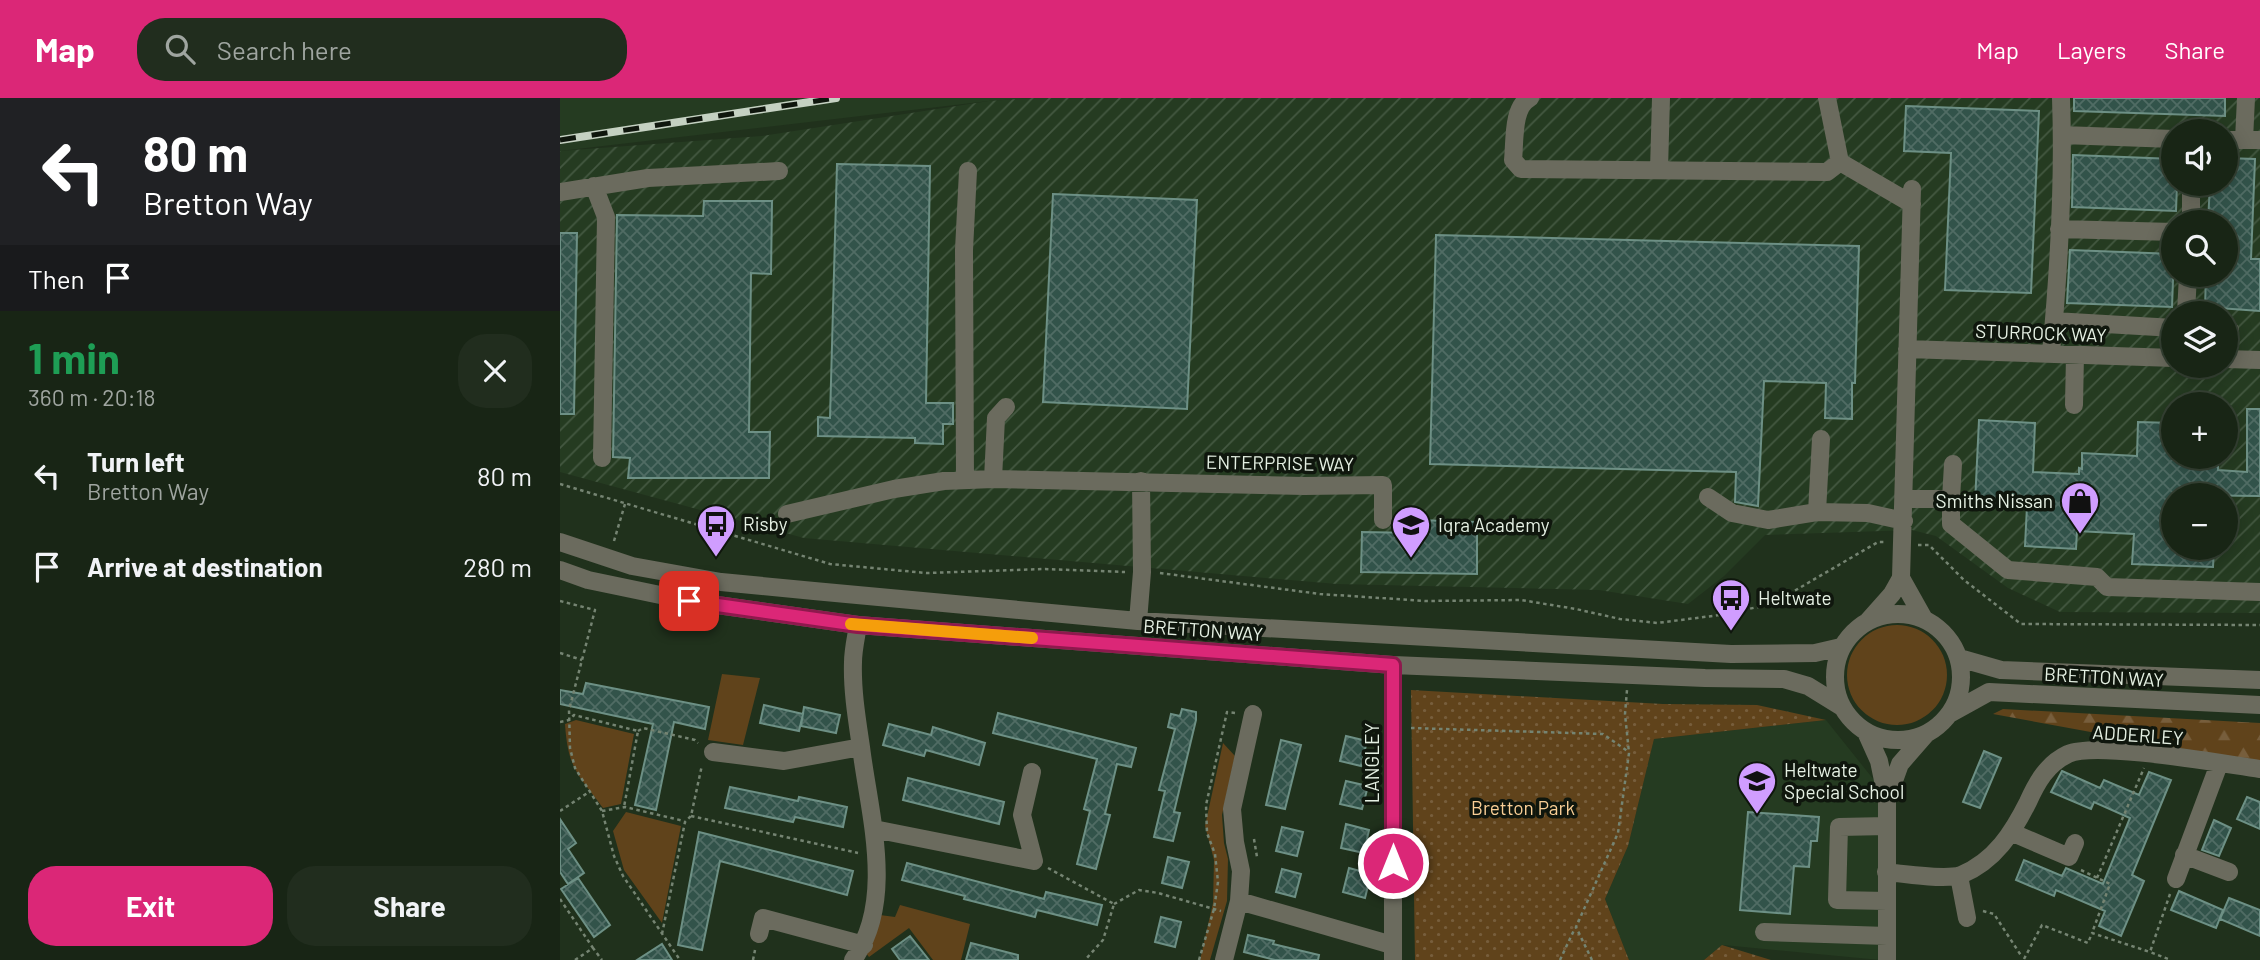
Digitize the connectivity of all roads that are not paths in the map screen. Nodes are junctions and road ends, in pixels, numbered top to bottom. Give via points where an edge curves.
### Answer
1 (1530, 98) edge
2 (1661, 98) edge
3 (1827, 98) edge
4 (2061, 98) edge
5 (2246, 98) edge
6 (2062, 135) junction
7 (2161, 139) edge
8 (2243, 140) edge
9 (1840, 162) junction
10 (779, 170) dead end
11 (1659, 170) junction
12 (968, 171) dead end
13 (594, 186) junction
14 (560, 192) edge
15 (2059, 229) junction
16 (2161, 232) edge
17 (2054, 321) junction
18 (2161, 327) edge
19 (1907, 349) junction
20 (2051, 354) junction
21 (2075, 355) junction
22 (2161, 358) edge
23 (2238, 359) edge
24 (2260, 360) edge
25 (2074, 405) dead end
26 (1006, 407) dead end
27 (1821, 439) dead end
28 (602, 458) dead end
29 (1953, 464) dead end
30 (1000, 479) junction
31 (965, 480) junction
32 (1141, 481) junction
33 (1708, 497) dead end
34 (1905, 499) junction
35 (1951, 499) junction
36 (1817, 512) junction
37 (788, 514) dead end
38 (1382, 520) dead end
39 (1904, 521) junction
40 (560, 542) edge
41 (560, 570) edge
42 (1901, 578) junction
43 (2260, 592) edge
44 (1924, 619) junction
45 (1138, 621) junction
46 (1868, 621) junction
47 (858, 625) junction
48 (1841, 647) junction
49 (1959, 659) junction
50 (1393, 665) junction
51 (2260, 680) edge
52 (2260, 705) edge
53 (1842, 707) junction
54 (1951, 713) junction
55 (1253, 714) dead end
56 (1866, 732) junction
57 (1926, 734) junction
58 (860, 747) junction
59 (709, 751) road end
60 (2219, 764) junction
61 (2260, 769) edge
62 (1032, 772) dead end
63 (1887, 800) junction
64 (1887, 826) junction
65 (874, 829) junction
66 (2013, 833) junction
67 (2072, 850) road end
68 (2184, 855) junction
69 (1886, 872) junction
70 (2229, 872) dead end
71 (1959, 876) junction
72 (2176, 879) road end
73 (1887, 901) junction
74 (1237, 908) junction
75 (1966, 911) road end
76 (1764, 932) dead end
77 (759, 933) dead end
78 (1887, 936) junction
79 (1392, 952) edge
80 (858, 953) edge
81 (1224, 960) edge
82 (1887, 960) edge

1 - 11 street via 1518,110 1513,160 1521,169
2 - 11 street
3 - 9 street
4 - 6 street
5 - 8 street
6 - 7 street
6 - 15 street
9 - 11 street via 1827,172
9 - 19 street via 1868,180 1912,196
10 - 13 street via 648,177
12 - 31 street
13 - 14 street
13 - 28 street via 606,217
15 - 16 street
15 - 17 street
17 - 18 street
17 - 20 street
19 - 20 street, STURROCK WAY
19 - 34 street
20 - 21 street, STURROCK WAY
21 - 22 street, STURROCK WAY
21 - 25 street
23 - 24 street
26 - 30 street via 996,418
27 - 36 street
29 - 35 street
30 - 31 street, ENTERPRISE WAY
30 - 32 street, ENTERPRISE WAY
31 - 37 street, ENTERPRISE WAY via 894,489
32 - 38 street, ENTERPRISE WAY via 1383,485
32 - 45 street
33 - 36 street via 1732,513 1768,520
34 - 35 street
34 - 39 street
35 - 43 street via 1951,524 2008,569 2097,577 2107,587
36 - 39 street via 1868,513
39 - 42 street
40 - 45 street, BRETTON WAY via 632,566 721,582
41 - 47 street, BRETTON WAY via 689,601
42 - 44 street
42 - 46 street
44 - 46 street via 1906,614
44 - 49 street via 1946,635
45 - 48 street, BRETTON WAY via 1731,654 1815,653
46 - 48 street
47 - 50 street, BRETTON WAY
47 - 58 street via 853,663
48 - 53 street via 1836,689
49 - 51 street, BRETTON WAY via 2001,670
49 - 54 street via 1962,677
50 - 53 street, BRETTON WAY via 1784,679 1808,686
50 - 79 street, LANGLEY
52 - 54 street, BRETTON WAY via 1989,692
53 - 56 street
54 - 57 street
55 - 74 street via 1232,809 1241,871
56 - 57 street via 1906,740
56 - 63 street via 1879,761
57 - 63 street via 1900,765
58 - 59 street via 784,761
58 - 65 street
60 - 61 street, ADDERLEY
60 - 66 street, ADDERLEY via 2102,749 2069,753 2041,774
60 - 68 street
62 - 65 street via 1022,815 1034,861
63 - 64 street
64 - 69 street
64 - 73 street via 1839,827 1837,900
65 - 80 street via 873,908
66 - 67 street
66 - 71 street, ADDERLEY via 1989,858
68 - 70 street
68 - 72 street
69 - 71 street
69 - 73 street
71 - 75 street
73 - 78 street
74 - 79 street, LANGLEY
74 - 81 street
76 - 78 street
77 - 80 street via 763,918
78 - 82 street

